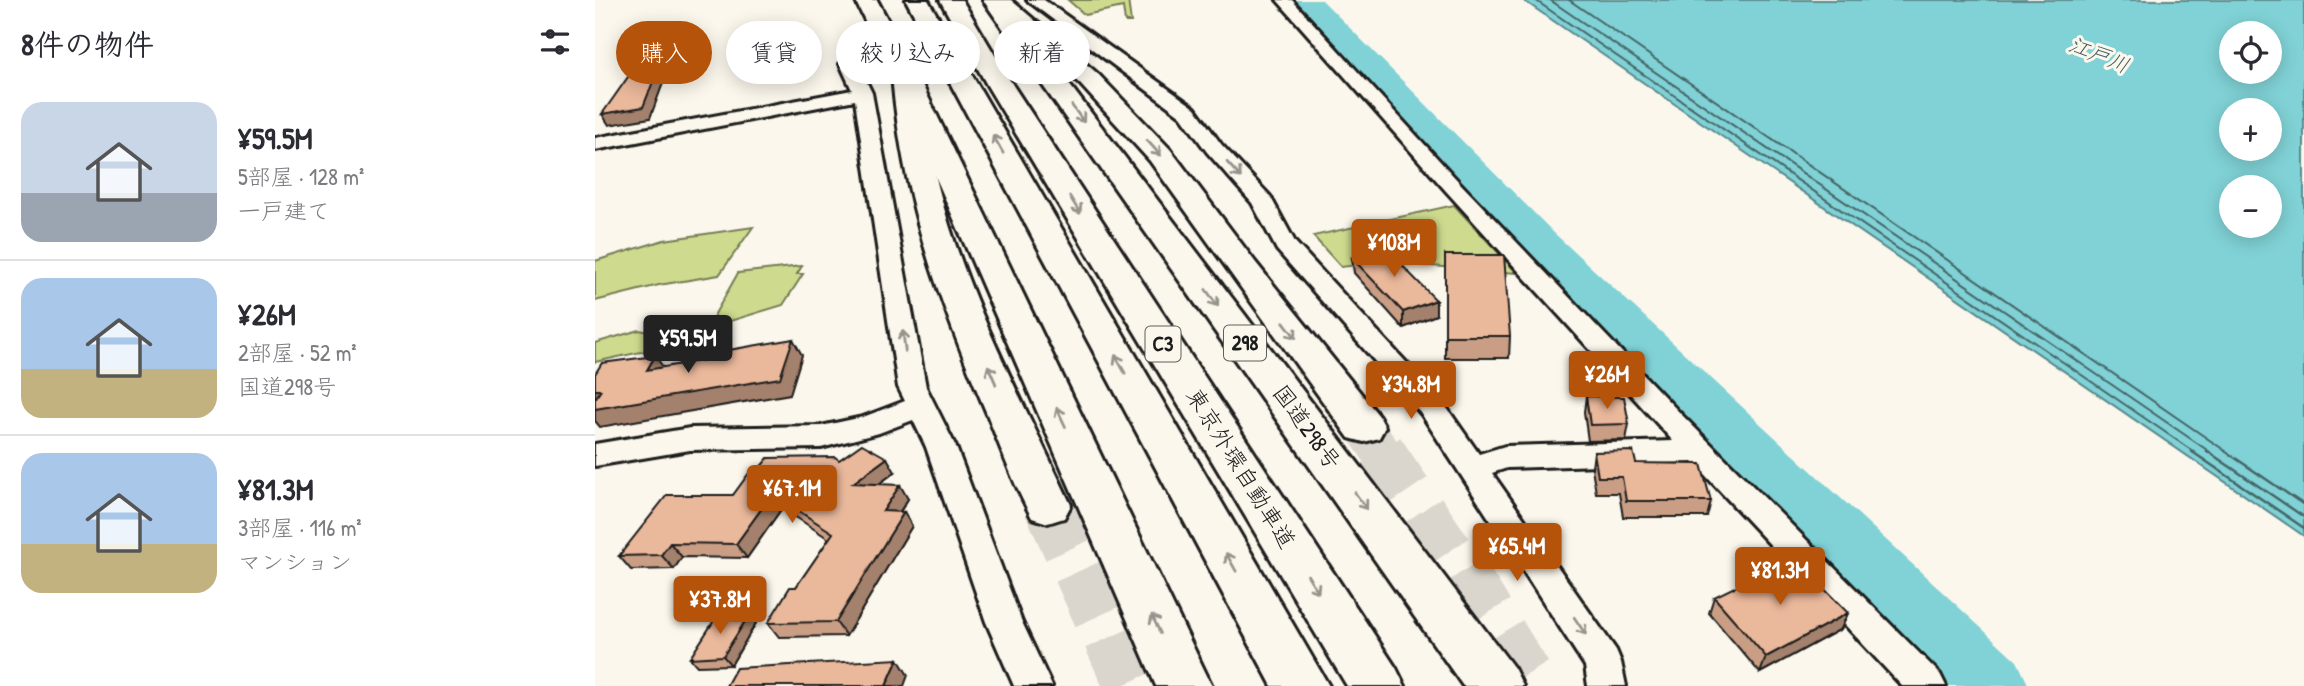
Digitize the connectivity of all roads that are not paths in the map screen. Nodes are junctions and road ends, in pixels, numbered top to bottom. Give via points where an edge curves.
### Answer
1 (866, 0) edge
2 (917, 0) edge
3 (951, 0) edge
4 (996, 0) edge
5 (1034, 0) edge
6 (1284, 0) edge
7 (876, 21) edge
8 (859, 84) edge
9 (905, 84) edge
10 (909, 84) edge
11 (863, 93) junction
12 (595, 144) edge
13 (921, 406) junction
14 (1364, 428) tunnel mouth
15 (1702, 451) junction
16 (595, 455) edge
17 (1473, 468) junction
18 (1048, 505) tunnel mouth
19 (1033, 686) edge
20 (1184, 686) edge
21 (1301, 686) edge
22 (1377, 686) edge
23 (1496, 686) edge
24 (1607, 686) edge
25 (1927, 686) edge

1 - 7 highway
21 -> 2 highway, C3
3 -> 22 highway, 東京外環自動車道 / C3
4 -> 14 highway via 1089,79 1160,155
4 -> 23 highway, 国道298号 / 298
5 -> 17 street via 1188,113 1262,201 1285,245 1432,408
6 - 15 street
8 - 11 street
18 -> 9 highway via 945,265 917,170
20 -> 10 highway
11 - 12 street
13 -> 11 street via 909,373
13 - 16 street via 869,426 821,437 690,439
13 - 19 street
15 - 17 street via 1505,457
15 - 25 street
17 -> 24 street via 1598,653

